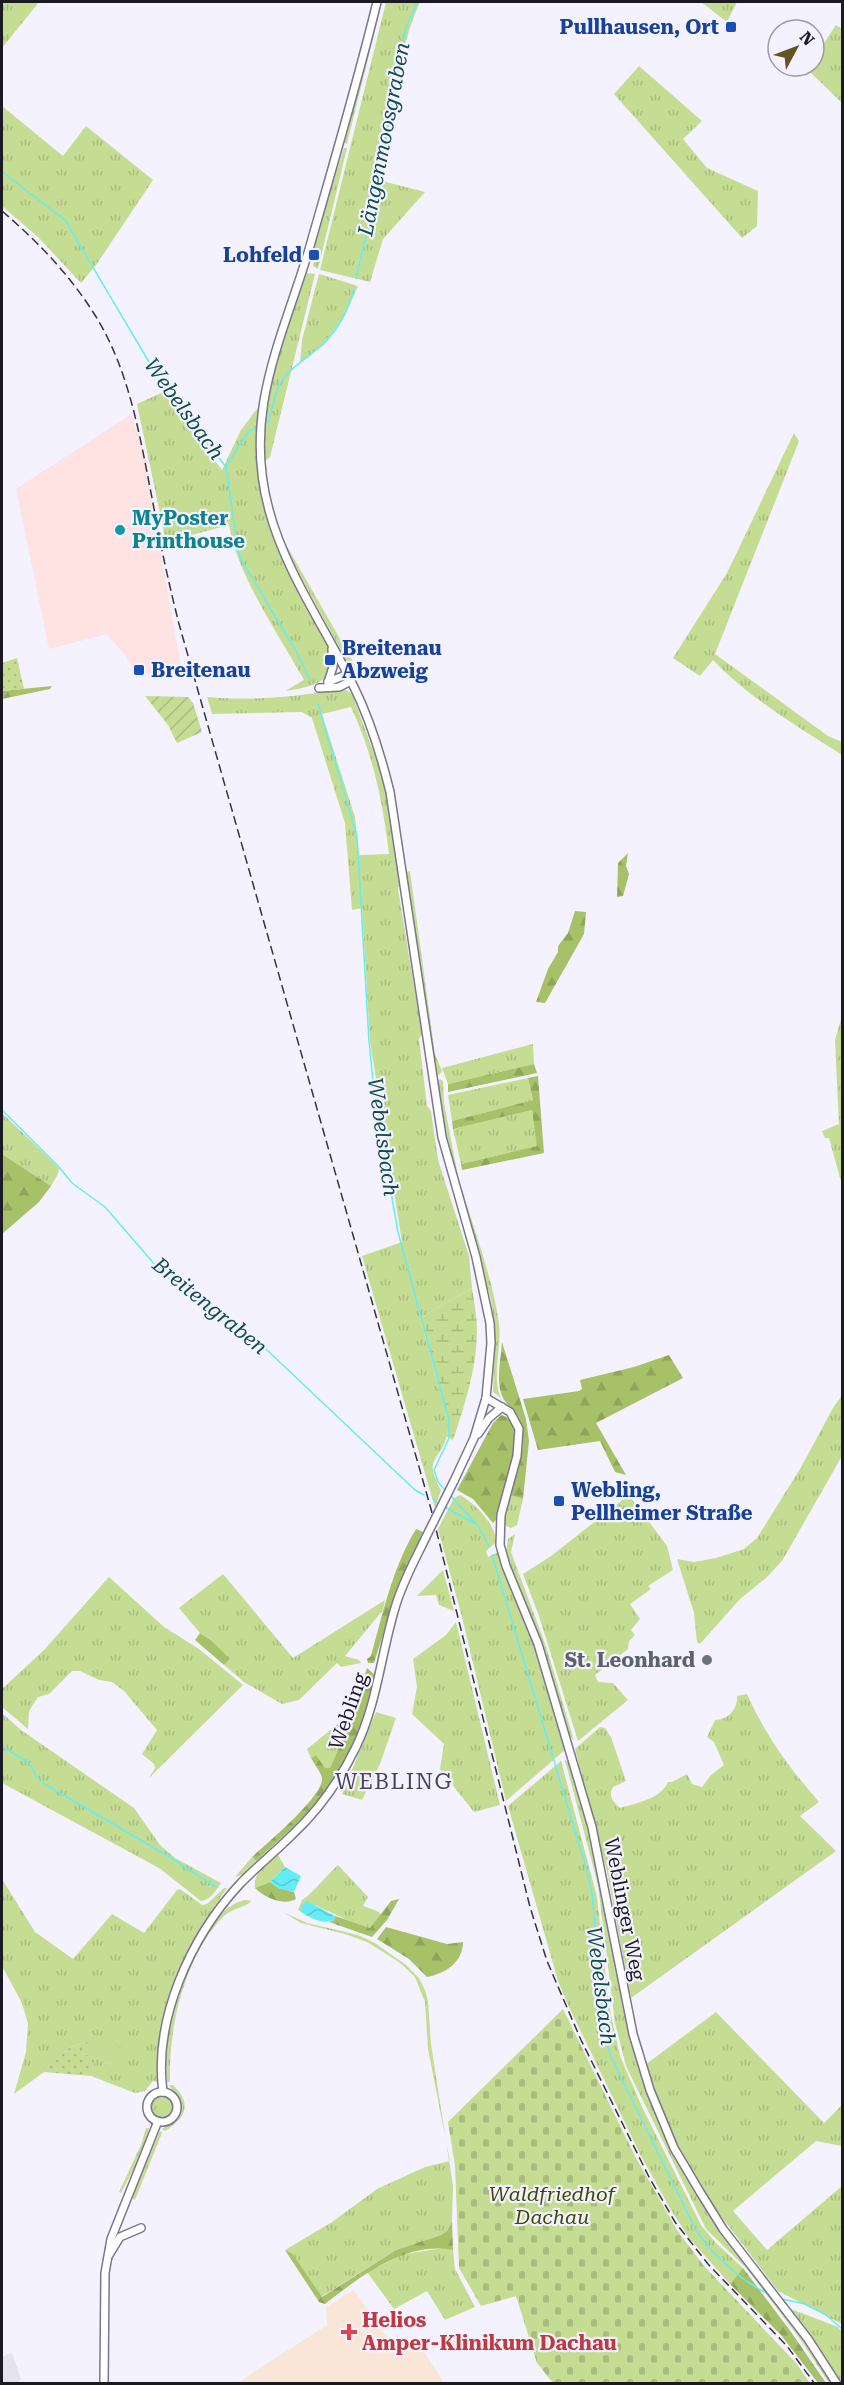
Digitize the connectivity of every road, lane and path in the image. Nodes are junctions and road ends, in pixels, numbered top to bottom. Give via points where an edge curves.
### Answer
1 (377, 2) edge
2 (331, 642) junction
3 (350, 678) junction
4 (328, 682) junction
5 (486, 1398) junction
6 (502, 1407) junction
7 (474, 1438) junction
8 (163, 2092) junction
9 (158, 2121) junction
10 (141, 2228) dead end
11 (107, 2257) junction
12 (104, 2384) edge
13 (837, 2384) edge

1 - 2 main road via 339,147 266,385 259,432 262,475 277,536
2 - 3 main road
2 - 4 main road via 333,667
3 - 4 main road
3 - 4 main road via 339,687 319,688
3 - 5 main road via 377,745 390,792 442,1137 484,1289 491,1342
5 - 6 main road
5 - 7 main road
6 - 7 main road
6 - 13 main road, Weblinger Weg via 515,1419 519,1436 501,1515 500,1545 538,1644 592,1827 642,2067 684,2166 723,2229 808,2339
7 - 8 main road, Webling, bridge via 404,1582 370,1707 348,1763 319,1807 240,1884 207,1927 180,1982 165,2038
8 - 9 main road via 153,2094 147,2103 148,2112
8 - 9 main road via 172,2096 177,2110 172,2118
9 - 11 main road via 117,2220
10 - 11 main road via 120,2237
11 - 12 main road

